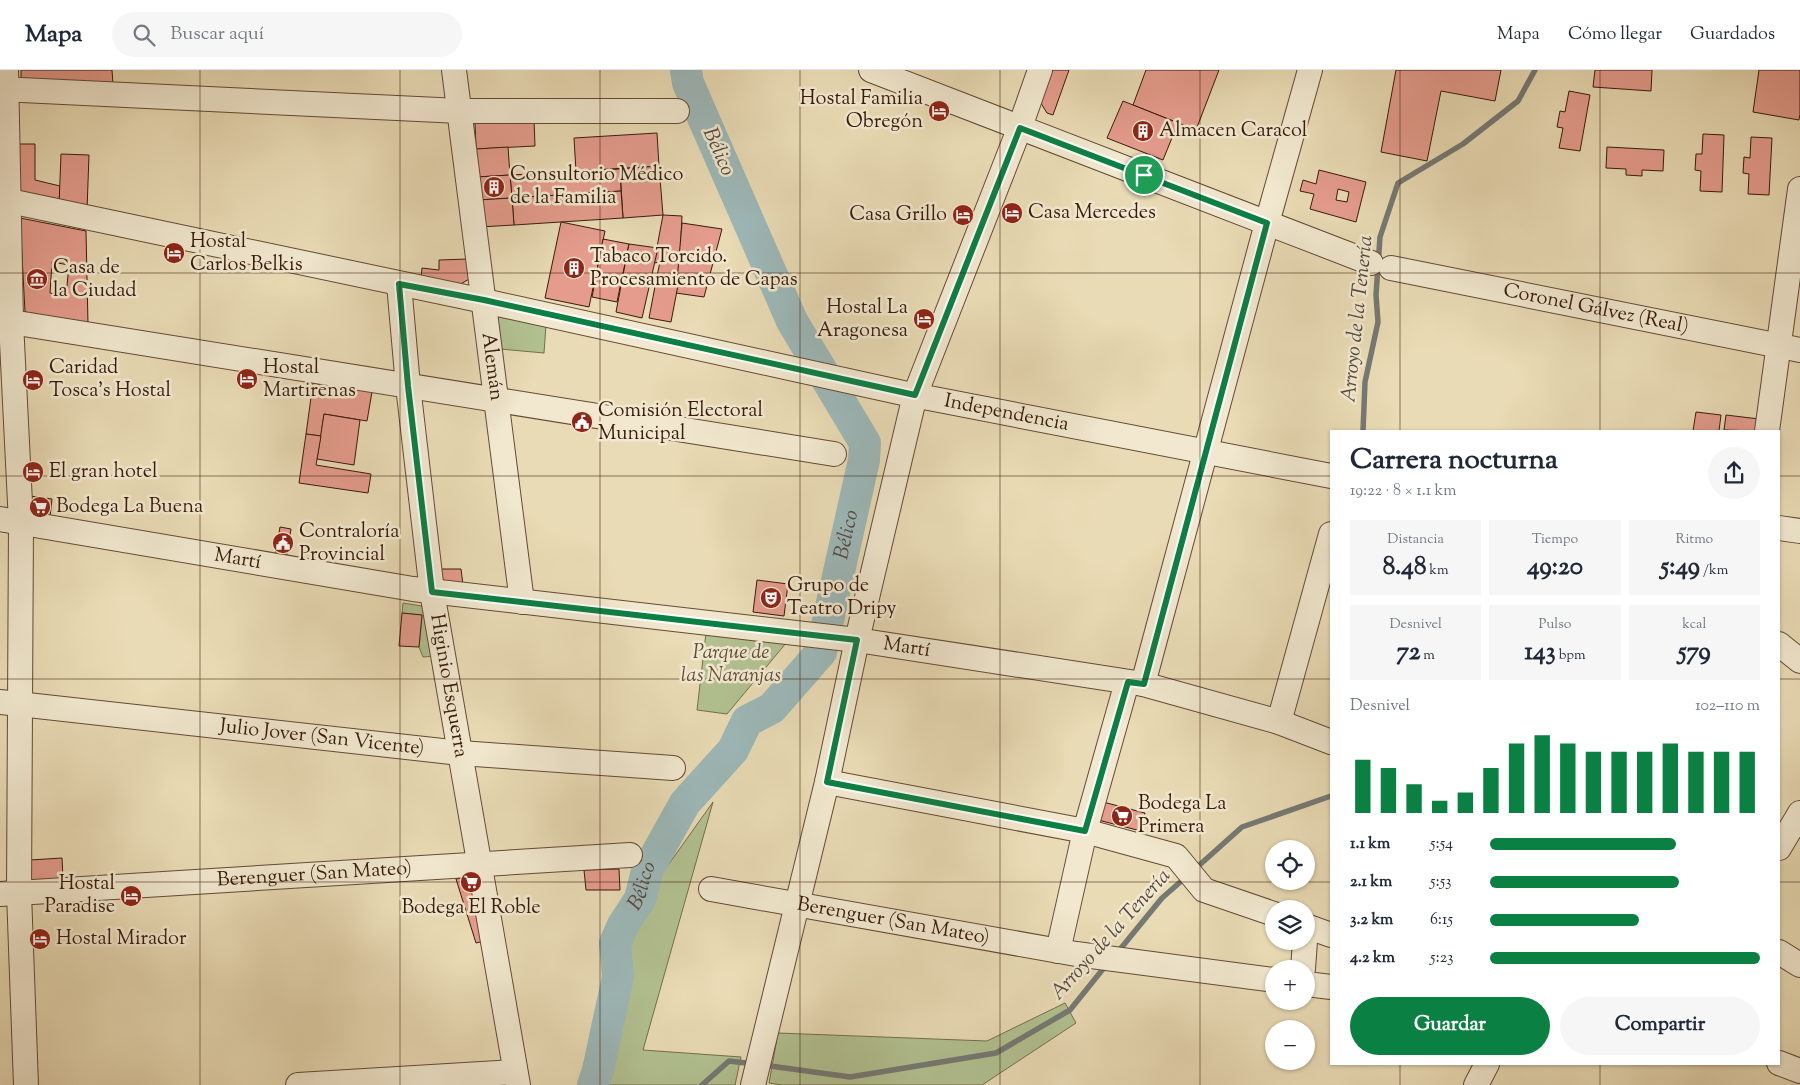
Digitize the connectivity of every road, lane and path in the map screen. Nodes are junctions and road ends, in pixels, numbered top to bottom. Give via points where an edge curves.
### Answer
1 (454, 70) edge
2 (871, 70) edge
3 (1040, 70) edge
4 (1310, 70) edge
5 (4, 83) edge
6 (678, 111) dead end
7 (460, 112) junction
8 (1020, 128) junction
9 (1800, 189) edge
10 (4, 200) edge
11 (1267, 223) junction
12 (399, 284) junction
13 (484, 300) junction
14 (11, 322) junction
15 (1789, 347) edge
16 (408, 386) junction
17 (909, 394) junction
18 (496, 400) junction
19 (1766, 430) edge
20 (1206, 452) junction
21 (834, 454) dead end
22 (1330, 476) edge
23 (11, 521) edge
24 (1780, 528) edge
25 (1800, 531) edge
26 (1330, 538) edge
27 (432, 592) junction
28 (522, 602) junction
29 (850, 640) junction
30 (1780, 640) edge
31 (1780, 645) edge
32 (1800, 652) edge
33 (1800, 661) edge
34 (1136, 683) junction
35 (10, 703) edge
36 (1279, 722) junction
37 (1330, 742) edge
38 (460, 753) junction
39 (674, 768) dead end
40 (827, 782) junction
41 (1799, 817) edge
42 (1085, 831) junction
43 (1780, 846) edge
44 (630, 854) dead end
45 (479, 864) junction
46 (711, 889) dead end
47 (9, 894) edge
48 (797, 904) junction
49 (1265, 911) edge
50 (1315, 929) edge
51 (1330, 935) edge
52 (1067, 953) junction
53 (1780, 953) edge
54 (1800, 965) edge
55 (1265, 979) edge
56 (1315, 985) edge
57 (1330, 987) edge
58 (1780, 1063) edge
59 (1486, 1065) edge
60 (1800, 1071) edge
61 (517, 1078) edge
62 (26, 1085) edge
63 (298, 1085) edge
64 (753, 1085) edge
65 (1476, 1085) edge

1 - 7 street, Alemán
2 - 8 street, Coronel Gálvez (Real)
3 - 8 street
4 - 11 street
5 - 7 street
5 - 10 street
6 - 7 street
7 - 13 street, Alemán
8 - 11 street, Coronel Gálvez (Real)
8 - 17 street
9 - 15 street
10 - 12 street, Independencia
10 - 14 street
11 - 15 street, Coronel Gálvez (Real) via 1381,265
11 - 20 street
12 - 13 street, Independencia
12 - 16 street, Higinio Esquerra
13 - 17 street, Independencia
13 - 18 street, Alemán
14 - 16 street
14 - 23 street
15 - 19 street
16 - 18 street
16 - 27 street, Higinio Esquerra
17 - 20 street, Independencia
17 - 29 street
18 - 21 street
18 - 28 street, Alemán
20 - 22 street, Independencia
20 - 34 street
23 - 27 street, Martí
23 - 35 street
24 - 25 street
26 - 36 street
27 - 28 street, Martí
27 - 38 street, Higinio Esquerra
28 - 29 street, Martí
29 - 34 street, Martí
29 - 40 street
30 - 32 street
31 - 33 street
34 - 36 street, Martí
34 - 42 street
35 - 38 street, Julio Jover (San Vicente)
35 - 47 street
36 - 37 street, Martí
38 - 39 street, Julio Jover (San Vicente)
38 - 45 street, Higinio Esquerra
40 - 42 street
40 - 48 street
41 - 43 street
42 - 49 street via 1176,856 1204,890
42 - 52 street
44 - 45 street, Berenguer (San Mateo)
45 - 47 street, Berenguer (San Mateo)
45 - 61 street, Higinio Esquerra
46 - 48 street, Berenguer (San Mateo)
47 - 62 street
48 - 52 street, Berenguer (San Mateo)
48 - 64 street
50 - 51 street
52 - 55 street, Berenguer (San Mateo)
53 - 54 street
56 - 57 street
58 - 60 street
59 - 65 street
61 - 63 street

